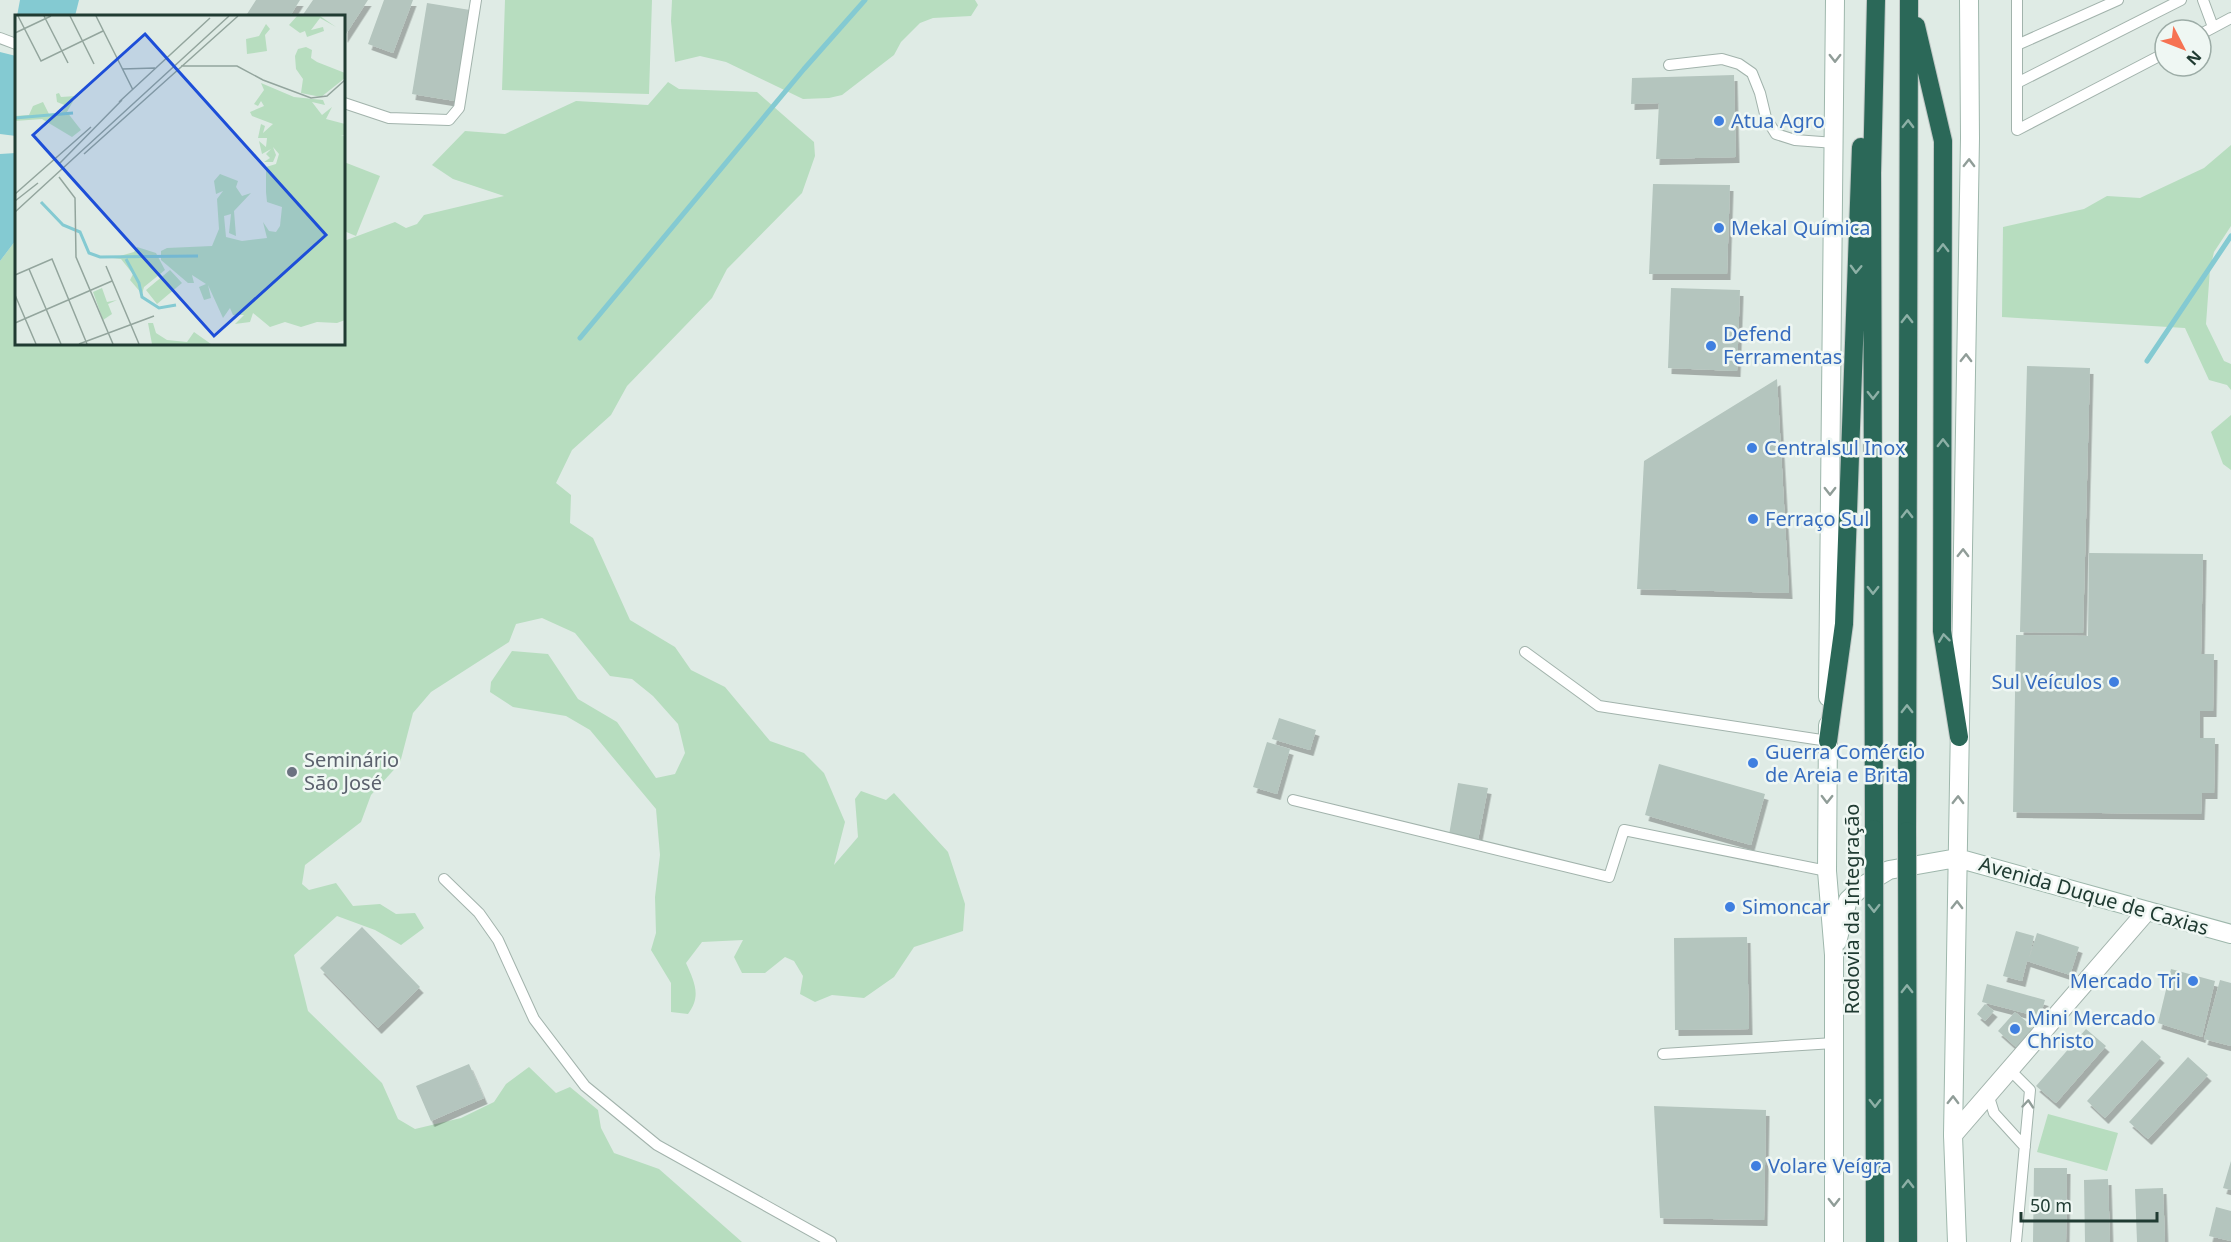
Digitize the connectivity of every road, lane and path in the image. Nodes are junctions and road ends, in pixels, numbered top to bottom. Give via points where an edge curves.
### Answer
1 (476, 0) edge
2 (1835, 0) edge
3 (1910, 0) edge
4 (1968, 0) edge
5 (2017, 0) edge
6 (2118, 0) edge
7 (2181, 0) edge
8 (2203, 0) edge
9 (1876, 1) edge
10 (2210, 18) edge
11 (2231, 18) edge
12 (2213, 27) edge
13 (0, 38) edge
14 (15, 44) edge
15 (2017, 45) junction
16 (2153, 58) edge
17 (1669, 65) dead end
18 (2017, 83) junction
19 (345, 103) edge
20 (1835, 143) junction
21 (1525, 652) dead end
22 (1959, 737) junction
23 (1828, 741) junction
24 (1293, 801) dead end
25 (1957, 858) junction
26 (1827, 871) junction
27 (444, 879) dead end
28 (2147, 911) junction
29 (2231, 934) edge
30 (1833, 955) junction
31 (1834, 1043) junction
32 (1663, 1054) dead end
33 (2010, 1070) junction
34 (1988, 1094) junction
35 (1953, 1136) junction
36 (2025, 1146) junction
37 (831, 1242) edge
38 (1834, 1242) edge
39 (1875, 1242) edge
40 (1908, 1242) edge
41 (1957, 1242) edge
42 (2016, 1242) edge

1 - 19 lane via 459,108 449,120 389,118
2 -> 20 main road
22 -> 3 highway via 1942,631 1943,141
40 -> 3 highway, bridge
22 -> 4 main road via 1970,138
5 - 15 lane
6 - 15 lane
7 - 18 lane
8 - 10 lane
9 -> 23 highway via 1864,42 1844,624
9 -> 39 highway, Rodovia da Integração, bridge via 1872,173
11 - 12 lane
13 - 14 lane
15 - 18 lane
16 - 18 lane via 2017,130
17 - 20 lane via 1722,59 1739,64 1752,73 1766,118 1776,134 1795,140
20 -> 23 main road
21 - 23 lane via 1599,706
25 -> 22 main road
23 -> 26 main road
24 - 26 lane via 1609,877 1624,830
25 - 28 main road, Avenida Duque de Caxias
25 - 30 main road via 1889,870 1864,885 1848,900
35 -> 25 main road
26 - 30 main road
27 - 37 lane via 479,913 498,940 534,1019 585,1086 657,1145
28 - 29 main road, Avenida Duque de Caxias
28 - 33 main road
30 - 31 main road
31 - 32 lane
31 -> 38 main road
33 - 34 main road
36 -> 33 lane via 2030,1090
34 - 35 main road
34 - 36 lane via 1994,1113
35 - 41 main road
36 - 42 lane

